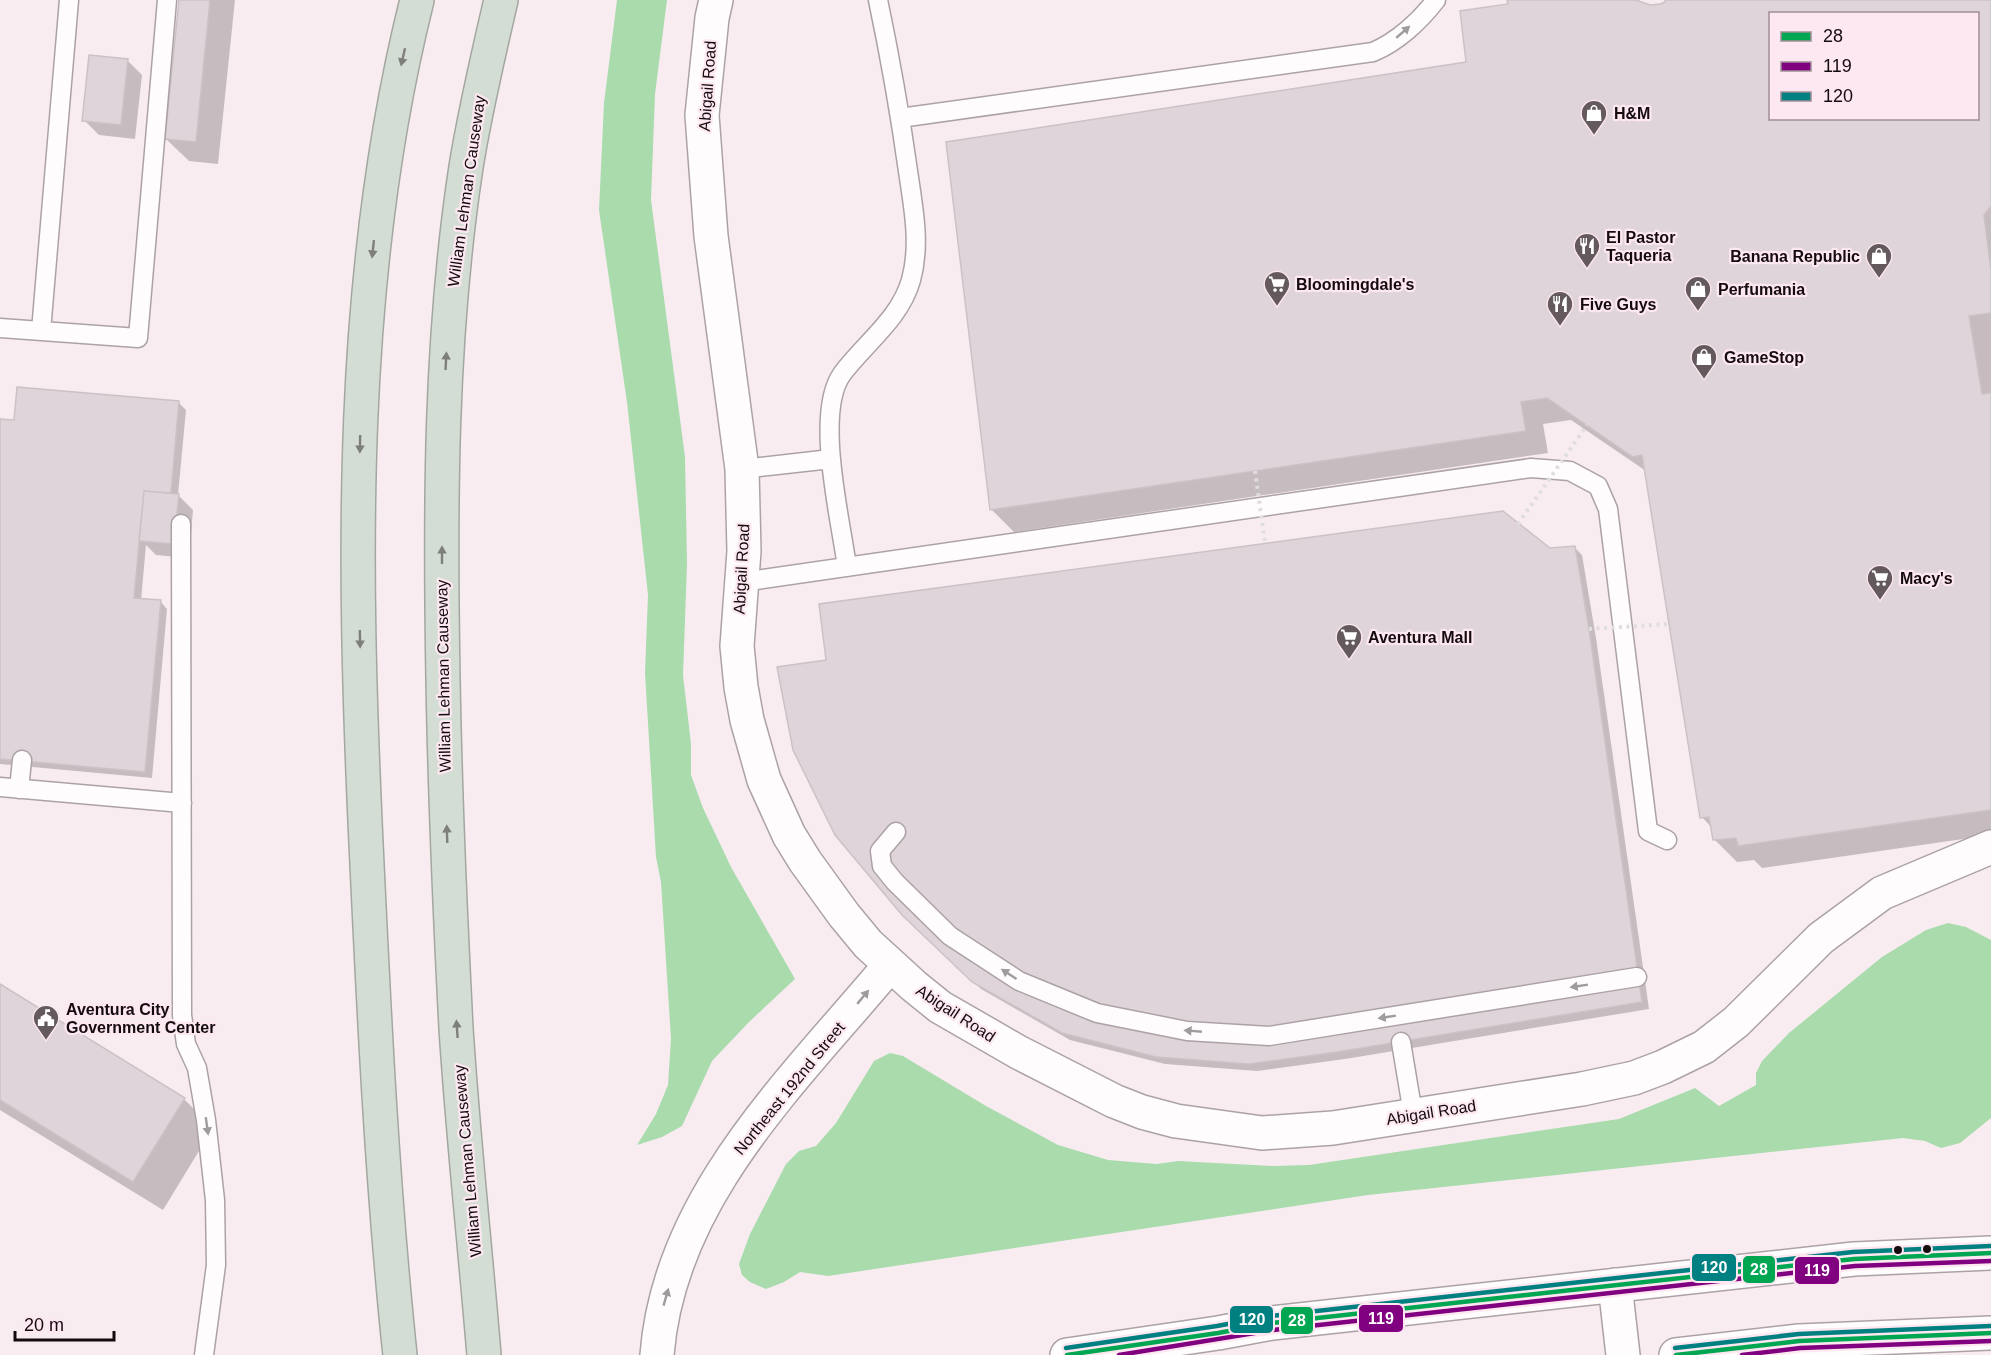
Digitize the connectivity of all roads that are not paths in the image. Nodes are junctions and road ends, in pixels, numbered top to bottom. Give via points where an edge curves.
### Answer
1 (69, 0) edge
2 (167, 0) edge
3 (417, 0) edge
4 (501, 0) edge
5 (716, 0) edge
6 (878, 0) edge
7 (1436, 0) edge
8 (900, 118) junction
9 (0, 328) edge
10 (41, 331) junction
11 (831, 459) junction
12 (742, 469) junction
13 (181, 524) dead end
14 (847, 567) junction
15 (742, 582) junction
16 (22, 760) dead end
17 (0, 787) edge
18 (19, 789) junction
19 (182, 803) junction
20 (896, 832) dead end
21 (1667, 840) dead end
22 (1991, 847) edge
23 (1991, 872) edge
24 (1914, 878) junction
25 (890, 965) junction
26 (1637, 976) dead end
27 (1401, 1042) dead end
28 (1413, 1114) junction
29 (1991, 1253) edge
30 (1615, 1285) junction
31 (1991, 1333) edge
32 (1108, 1352) edge
33 (204, 1355) edge
34 (400, 1355) edge
35 (484, 1355) edge
36 (657, 1355) edge
37 (1067, 1355) edge
38 (1623, 1355) edge
39 (1676, 1355) edge

1 - 10 lane
2 - 10 lane via 138,338
3 -> 34 highway via 398,80 380,191 363,365 359,468 363,784 375,1047
35 -> 4 highway, William Lehman Causeway via 458,1051 448,856 442,455 447,340 459,226 476,110
5 - 12 street, Abigail Road via 702,126 711,236
6 - 8 lane
8 -> 7 lane via 1364,54 1394,40
8 - 11 lane via 916,258 905,296 892,317 839,377 830,407
9 - 10 lane
11 - 12 lane
11 - 14 lane
12 - 15 street, Abigail Road
13 - 19 lane
14 - 15 lane
14 - 21 lane via 1531,468 1570,471 1598,486 1608,509 1648,831
15 - 25 street, Abigail Road via 738,666 747,720 764,780 805,861 844,915
16 - 18 lane
17 - 18 lane
18 - 19 lane
19 -> 33 lane via 182,1015 186,1044 197,1068 212,1158 217,1245
26 -> 20 lane via 1269,1036 1187,1031 1097,1013 1019,981 950,936 882,866 880,851
22 - 24 street, Abigail Road
23 - 24 street, Abigail Road
24 - 28 street, Abigail Road via 1882,892 1849,916 1821,938 1736,1022 1685,1057 1635,1078 1607,1084
25 - 28 street, Abigail Road via 940,1007 982,1032 1106,1097 1153,1115 1262,1133 1316,1130
36 -> 25 street, Northeast 192nd Street via 664,1302 707,1198 750,1131
27 - 28 lane
29 - 30 street via 1854,1259
30 - 32 street via 1272,1323
30 - 38 street
31 - 39 street via 1799,1341
32 - 37 street

